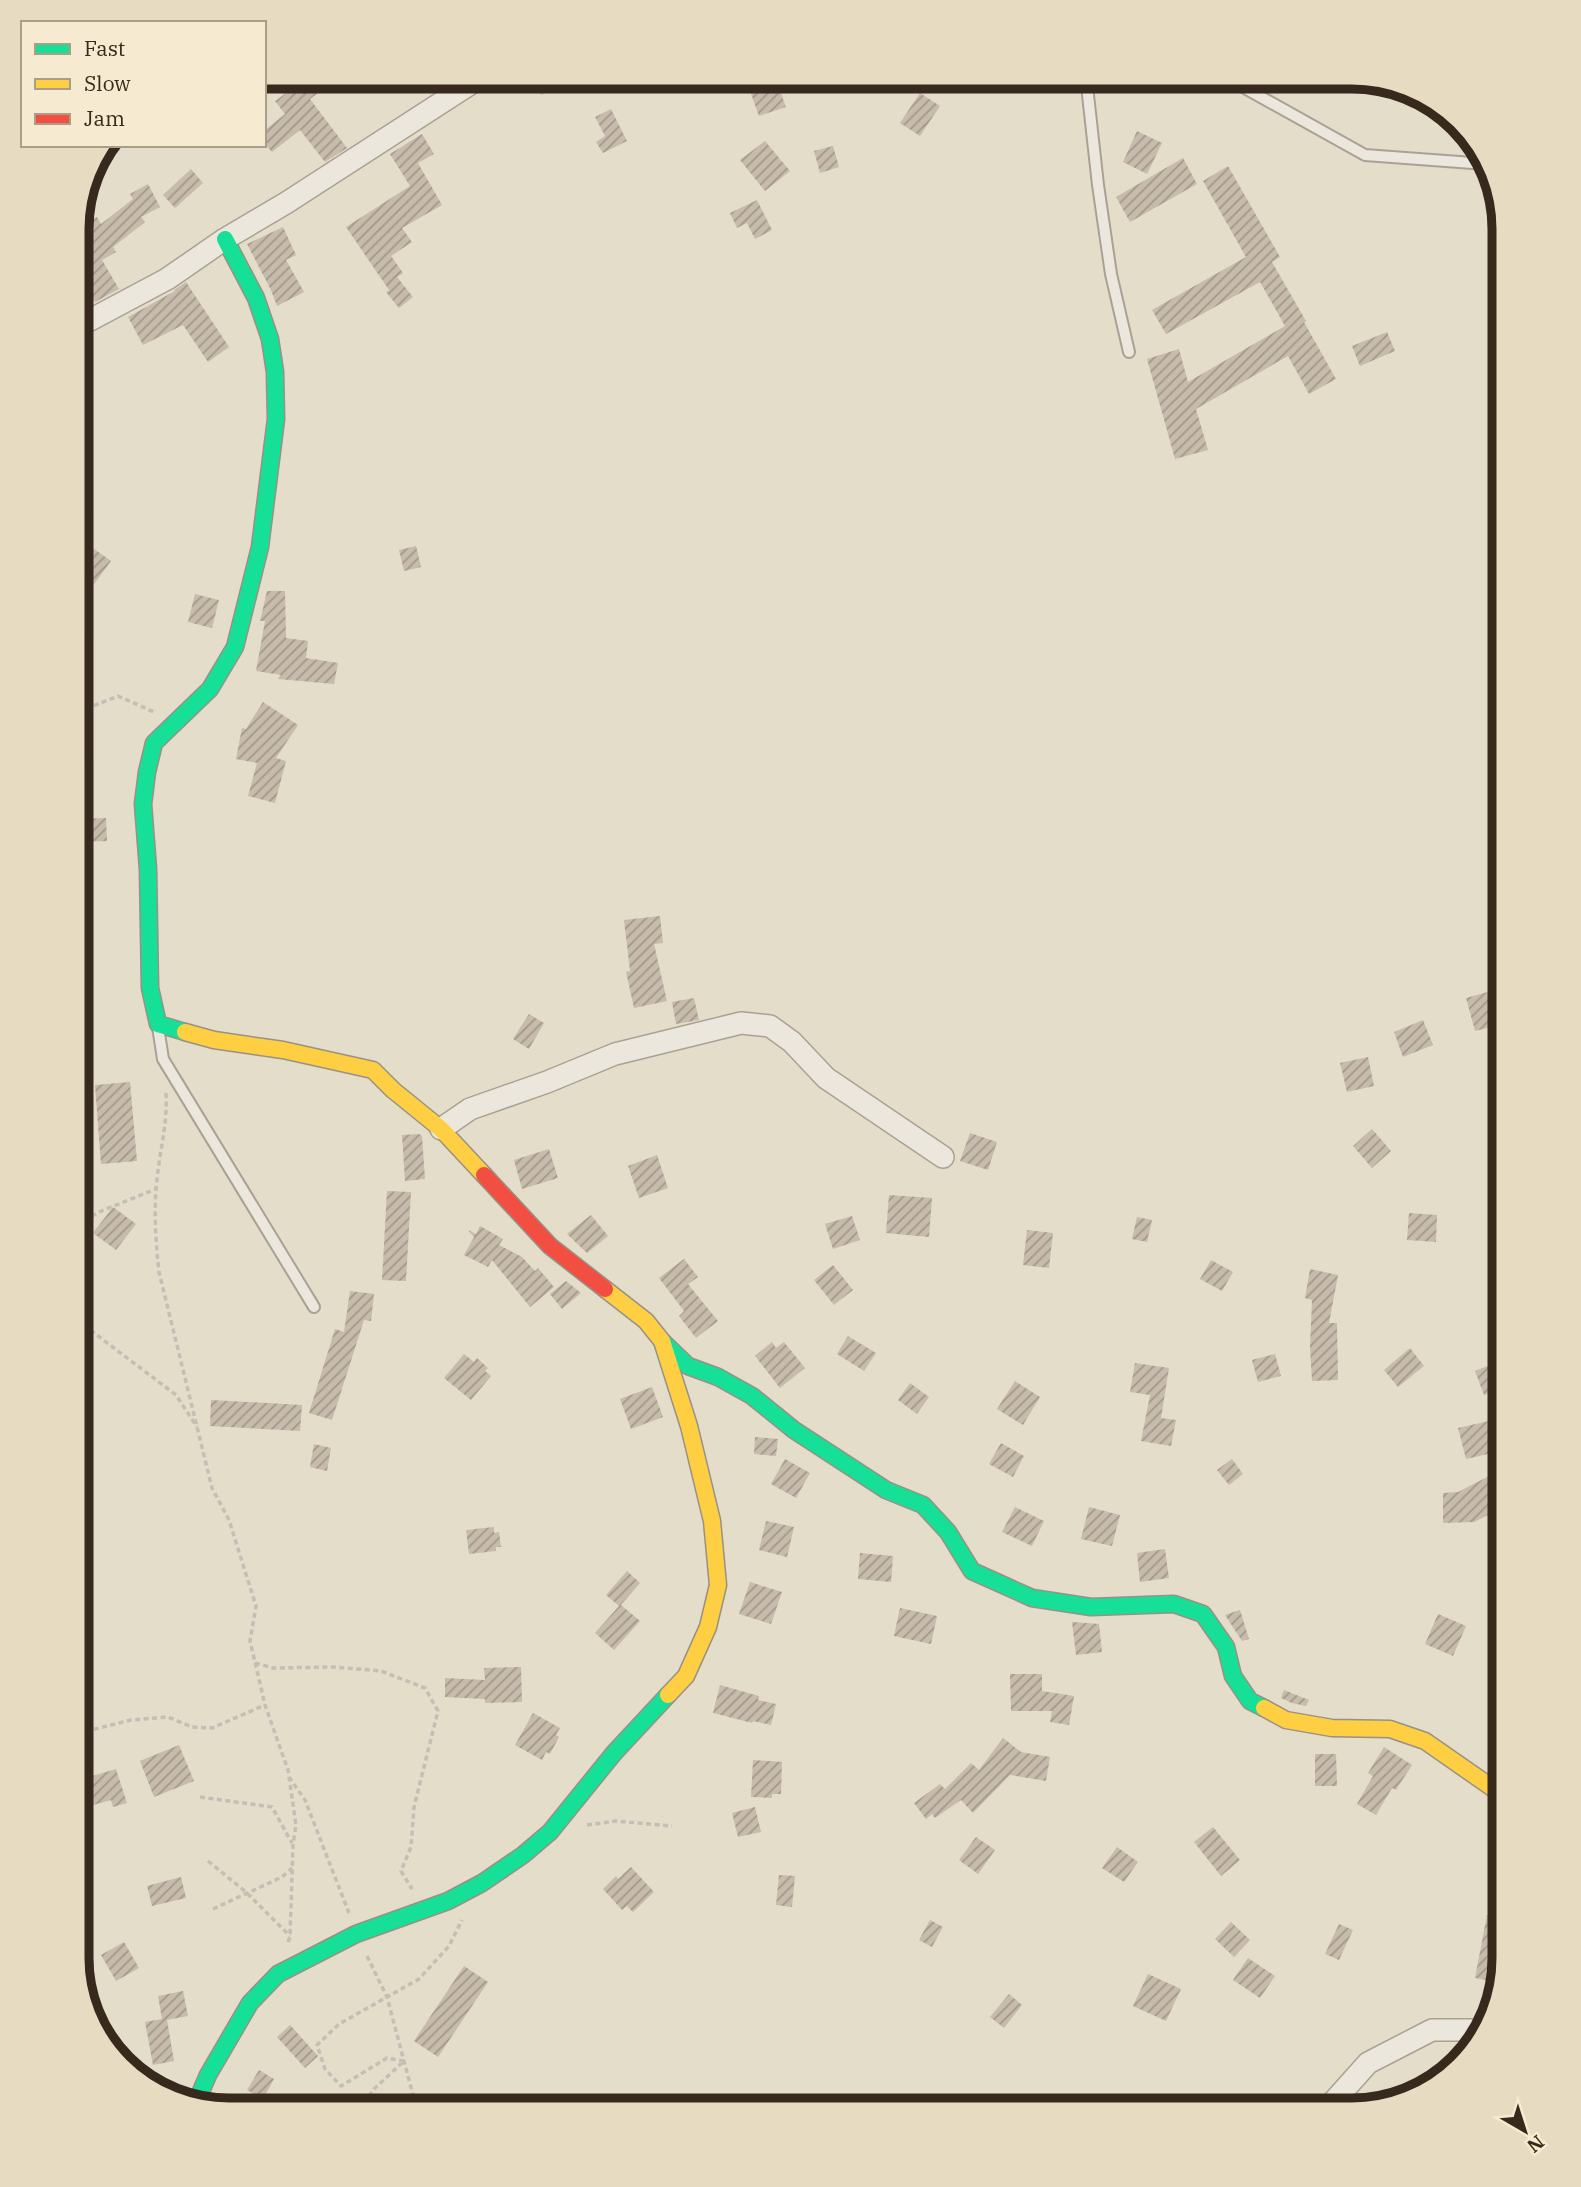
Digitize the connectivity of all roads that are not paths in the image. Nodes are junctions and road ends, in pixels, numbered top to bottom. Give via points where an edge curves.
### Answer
1 (462, 89) edge
2 (1087, 90) edge
3 (1248, 90) edge
4 (1475, 163) edge
5 (225, 239) junction
6 (90, 320) edge
7 (1129, 352) dead end
8 (158, 1024) junction
9 (441, 1129) junction
10 (943, 1157) dead end
11 (314, 1307) dead end
12 (662, 1341) junction
13 (1492, 1788) edge
14 (1472, 2030) edge
15 (200, 2095) edge
16 (1337, 2098) edge

1 - 5 street
2 - 7 lane via 1111,274
3 - 4 lane via 1365,155
5 - 6 street via 167,279
5 - 8 street via 256,298 270,339 276,419 260,547 235,647 210,688 154,743 147,772 142,804 150,988
8 - 9 street via 214,1040 373,1070
8 - 11 lane via 163,1059
9 - 10 street via 470,1109 615,1054 741,1023 770,1026 826,1078
9 - 12 street via 550,1246 646,1321
12 - 13 street via 688,1366 752,1396 794,1430 886,1490 923,1505 948,1532 972,1571 1032,1598 1091,1607 1174,1604 1203,1614 1226,1647 1233,1676 1250,1701 1286,1720 1332,1728 1390,1729 1425,1741
12 - 15 street via 712,1521 718,1586 708,1627 685,1676 550,1832 523,1855 448,1901 356,1934 278,1974 250,2003
14 - 16 street via 1432,2030 1422,2035 1368,2063

